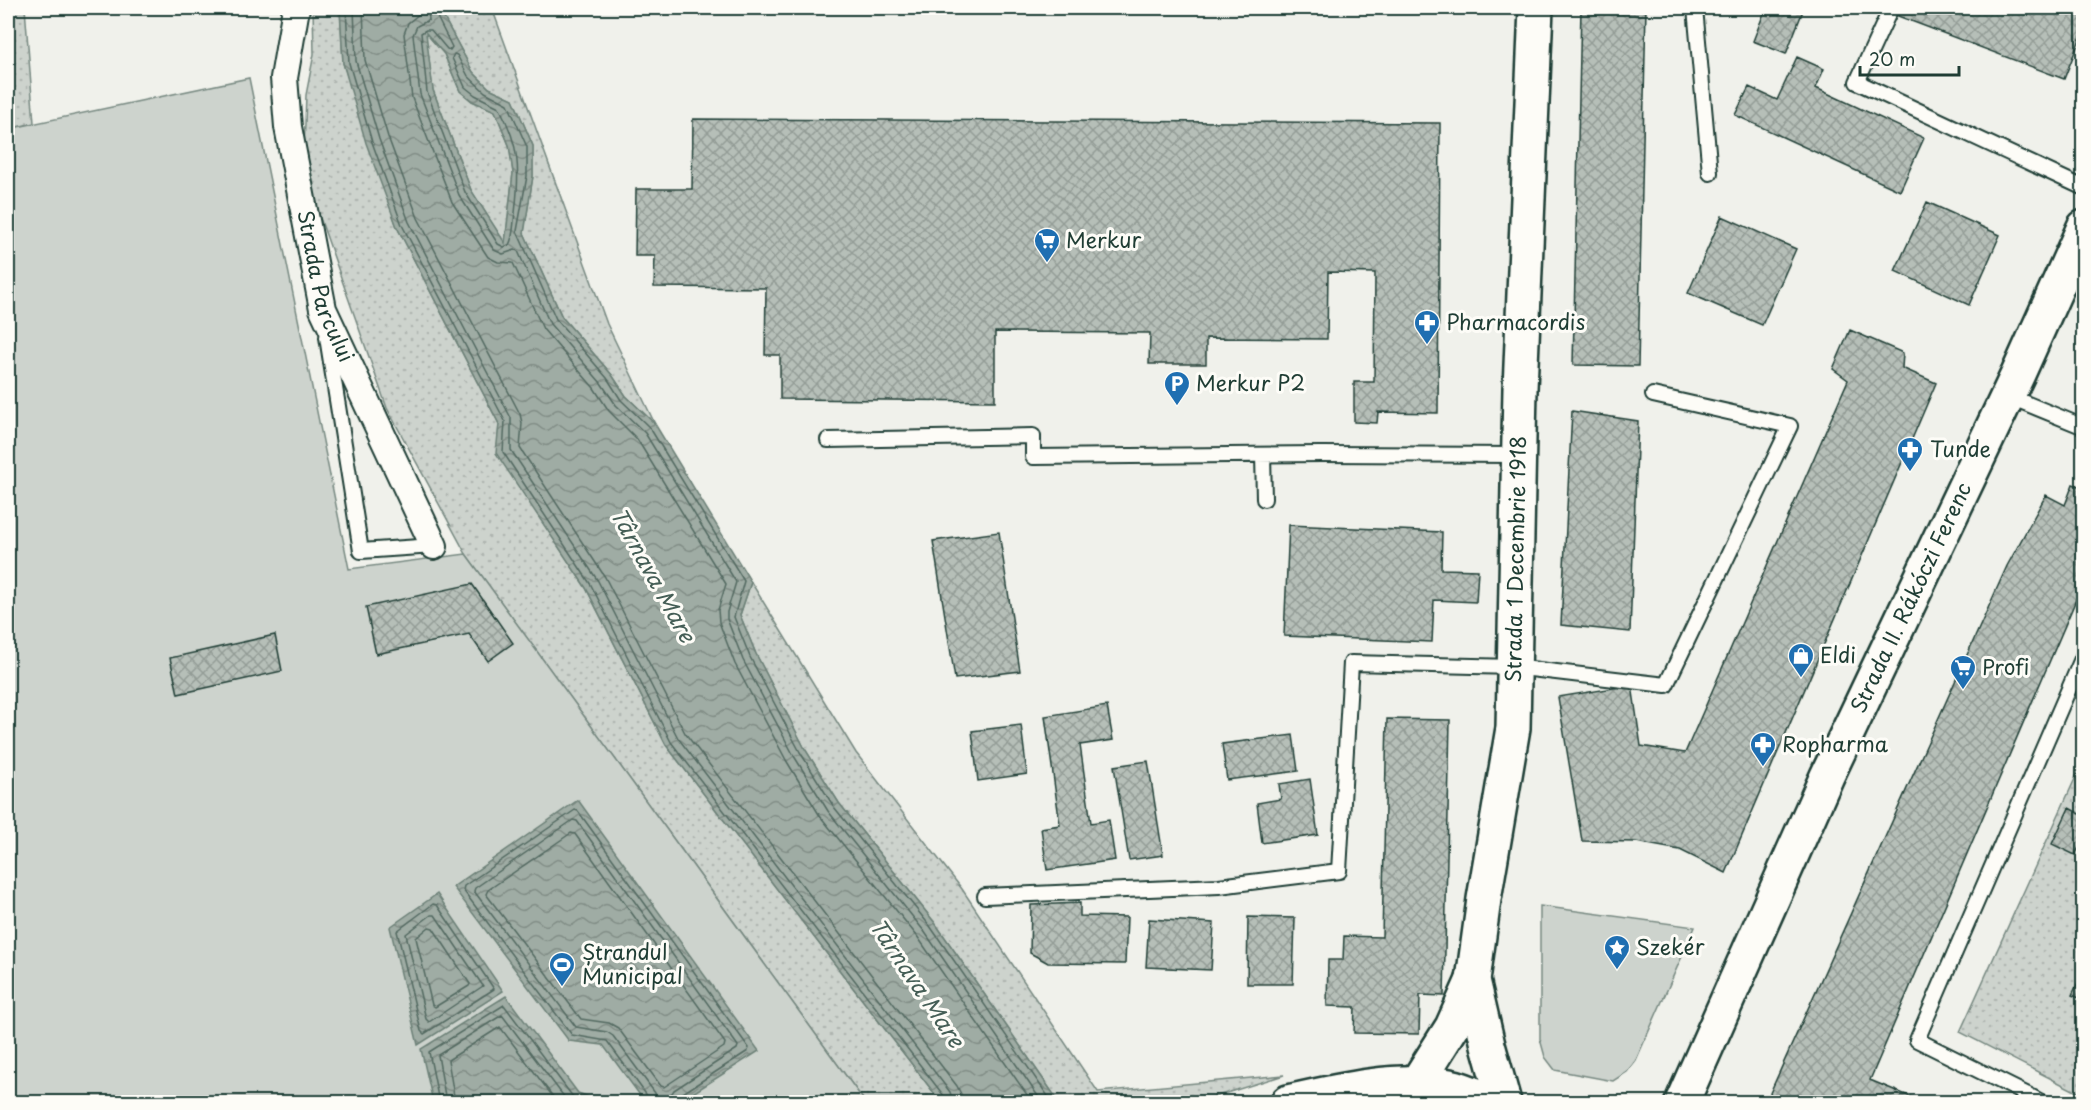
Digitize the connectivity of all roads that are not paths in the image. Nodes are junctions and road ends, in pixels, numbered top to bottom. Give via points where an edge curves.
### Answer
1 (296, 8) edge
2 (1536, 8) edge
3 (1695, 8) edge
4 (1891, 8) edge
5 (1710, 173) dead end
6 (2084, 188) edge
7 (2084, 227) edge
8 (322, 309) junction
9 (1653, 395) dead end
10 (2006, 395) junction
11 (2084, 427) edge
12 (828, 440) dead end
13 (1263, 455) junction
14 (1519, 455) junction
15 (1264, 498) dead end
16 (434, 546) joint
17 (2084, 654) edge
18 (1514, 667) junction
19 (985, 896) dead end
20 (1473, 980) junction
21 (1415, 1093) edge
22 (2024, 1099) edge
23 (1288, 1102) edge
24 (1492, 1102) edge
25 (1504, 1102) edge
26 (1682, 1102) edge
27 (2041, 1102) edge

1 - 8 street, Strada Parcului via 284,78 288,128
2 - 14 main road, Strada 1 Decembrie 1918
3 - 5 lane
4 - 6 lane via 1857,82
7 - 10 main road, Strada II. Rákóczi Ferenc
8 - 16 street, Strada Parcului
8 - 16 lane via 361,551
9 - 18 lane via 1790,426 1666,685
10 - 11 lane
10 - 26 main road, Strada II. Rákóczi Ferenc via 1827,776
12 - 13 lane via 1034,436 1033,457
13 - 14 lane
13 - 15 lane
14 - 18 main road, Strada 1 Decembrie 1918
17 - 22 lane via 1917,1040
18 - 19 lane via 1352,663 1339,871 1219,886
18 - 20 main road, Strada 1 Decembrie 1918 via 1513,728
20 - 21 main road
20 - 25 main road, Strada 1 Decembrie 1918
21 - 23 main road via 1406,1096 1379,1086
21 - 24 main road via 1447,1085
22 - 27 lane

